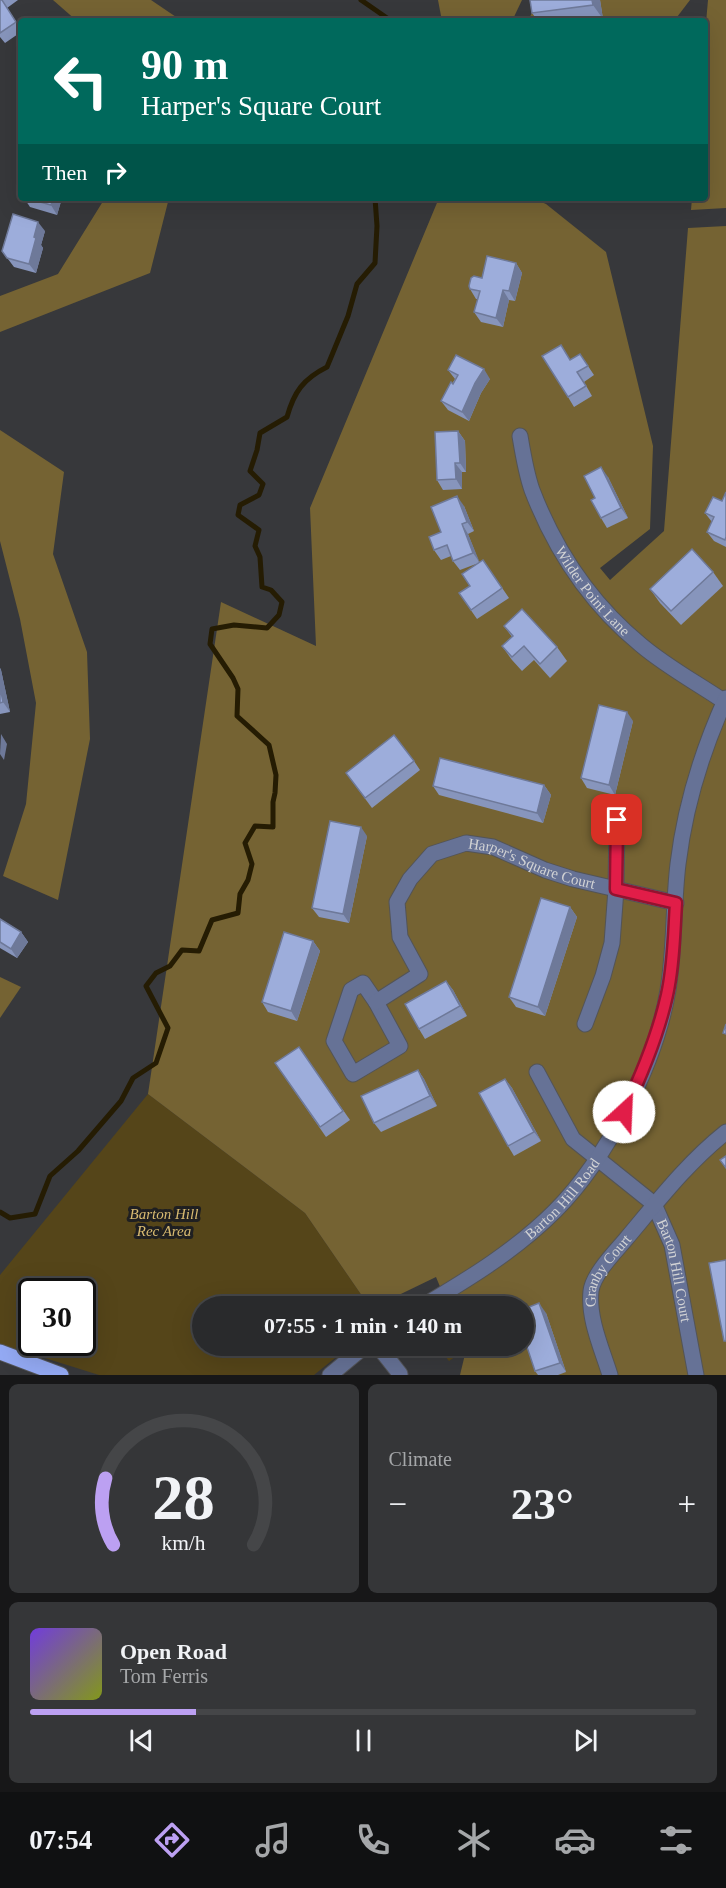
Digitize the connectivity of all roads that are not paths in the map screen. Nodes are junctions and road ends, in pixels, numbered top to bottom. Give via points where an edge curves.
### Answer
1 (520, 436) dead end
2 (725, 700) edge
3 (617, 820) dead end
4 (616, 889) junction
5 (676, 903) junction
6 (376, 1002) junction
7 (585, 1024) dead end
8 (537, 1072) dead end
9 (726, 1132) edge
10 (597, 1157) junction
11 (654, 1204) junction
12 (440, 1296) edge
13 (0, 1352) edge
14 (353, 1356) edge
15 (386, 1356) edge
16 (400, 1374) edge
17 (61, 1375) edge
18 (330, 1375) edge
19 (610, 1375) edge
20 (696, 1375) edge

1 - 2 street, Wilder Point Lane via 532,489 551,533 591,595 642,646
2 - 5 street, Barton Hill Road via 690,797 680,848
3 - 4 street
4 - 5 street, Harper's Square Court
4 - 6 street, Harper's Square Court via 545,870 493,847 466,843 432,854 410,879 397,902 400,937 420,974
4 - 7 street via 612,943
5 - 10 street, Barton Hill Road via 668,993 659,1028 624,1112
6 - 6 street via 363,982 351,990 337,1031 334,1041 353,1074 400,1046
8 - 10 street, Barton Hill Court via 573,1139
9 - 11 street, Granby Court
10 - 11 street, Barton Hill Court
10 - 12 street, Barton Hill Road via 556,1210 525,1238
11 - 19 street, Granby Court via 606,1262 591,1288 590,1309
11 - 20 street, Barton Hill Court via 672,1245
13 - 17 main road
14 - 18 street
15 - 16 street

